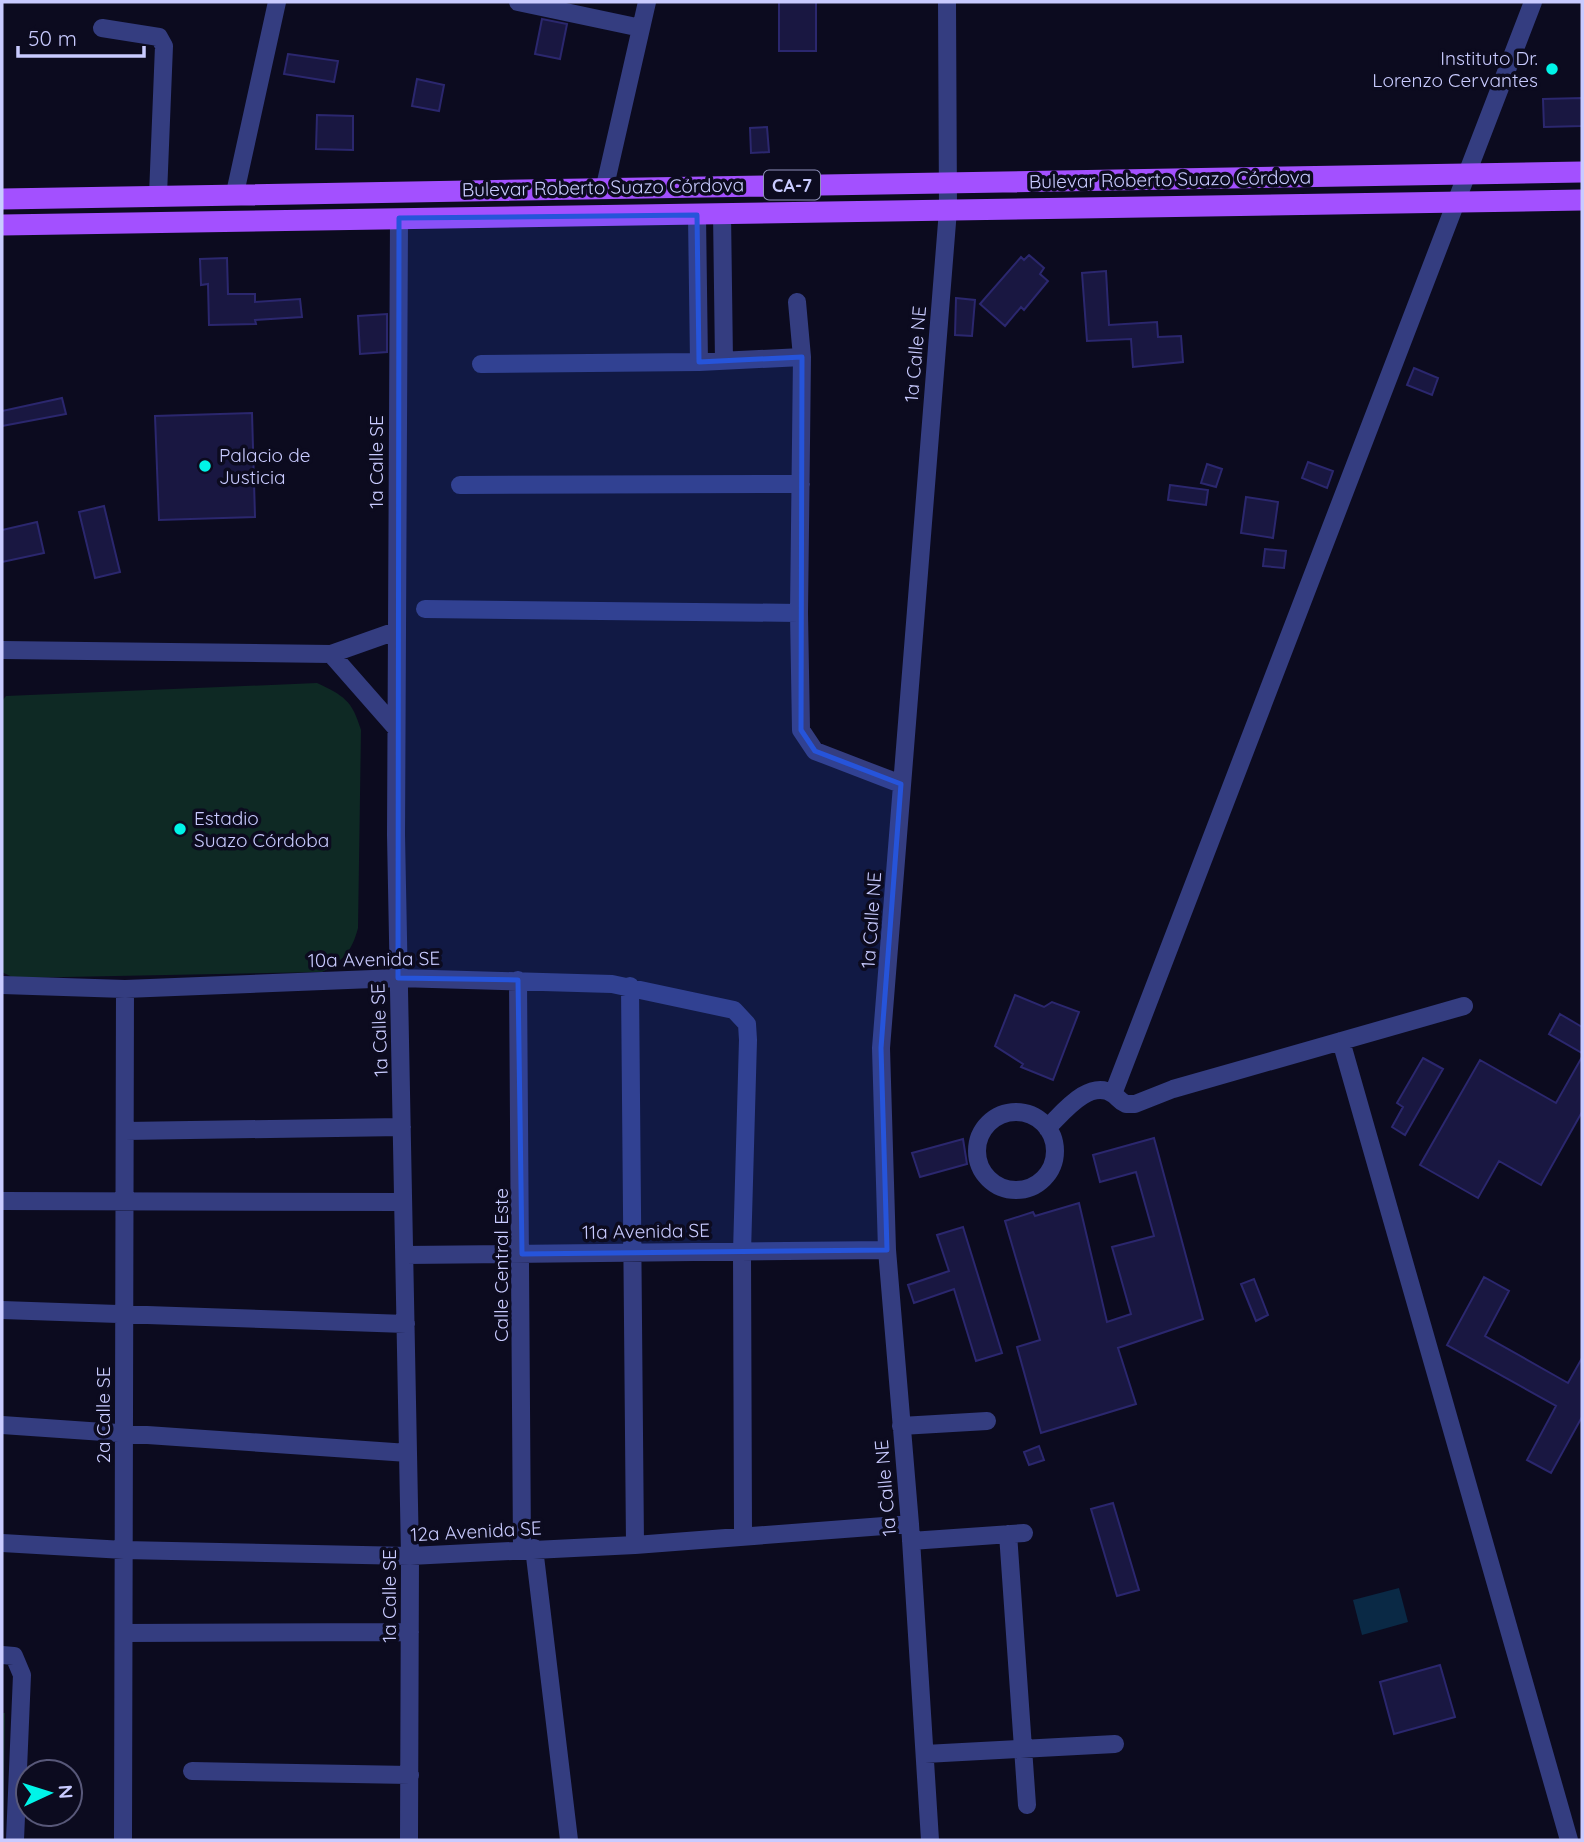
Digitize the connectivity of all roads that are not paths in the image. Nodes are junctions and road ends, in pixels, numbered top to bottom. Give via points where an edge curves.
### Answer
1 (277, 2) edge
2 (517, 2) edge
3 (647, 2) edge
4 (947, 2) edge
5 (1533, 2) edge
6 (102, 28) dead end
7 (641, 28) junction
8 (1582, 172) edge
9 (1465, 173) junction
10 (949, 183) junction
11 (605, 186) junction
12 (235, 193) junction
13 (158, 195) junction
14 (2, 199) edge
15 (1582, 200) edge
16 (1454, 201) junction
17 (948, 210) junction
18 (722, 213) junction
19 (698, 215) junction
20 (399, 218) junction
21 (2, 225) edge
22 (797, 302) dead end
23 (802, 357) junction
24 (724, 360) junction
25 (699, 362) junction
26 (481, 363) dead end
27 (801, 484) junction
28 (460, 485) dead end
29 (425, 608) dead end
30 (799, 613) junction
31 (396, 631) junction
32 (2, 650) edge
33 (331, 654) junction
34 (396, 728) junction
35 (901, 783) junction
36 (398, 978) junction
37 (518, 980) junction
38 (2, 985) edge
39 (630, 986) junction
40 (125, 989) junction
41 (1464, 1006) dead end
42 (1341, 1041) junction
43 (1113, 1094) junction
44 (402, 1127) junction
45 (1048, 1128) junction
46 (124, 1131) junction
47 (2, 1201) edge
48 (403, 1202) junction
49 (124, 1204) junction
50 (887, 1251) junction
51 (633, 1252) junction
52 (742, 1252) junction
53 (522, 1254) junction
54 (405, 1255) junction
55 (2, 1310) edge
56 (124, 1315) junction
57 (406, 1324) junction
58 (987, 1421) dead end
59 (2, 1425) edge
60 (901, 1426) junction
61 (124, 1434) junction
62 (408, 1453) junction
63 (910, 1532) junction
64 (743, 1534) junction
65 (2, 1543) edge
66 (635, 1545) junction
67 (528, 1549) junction
68 (124, 1550) junction
69 (410, 1556) junction
70 (410, 1632) junction
71 (124, 1633) junction
72 (2, 1655) edge
73 (1115, 1744) dead end
74 (1023, 1749) junction
75 (925, 1754) junction
76 (192, 1772) dead end
77 (410, 1775) junction
78 (1027, 1805) dead end
79 (15, 1840) edge
80 (123, 1840) edge
81 (409, 1840) edge
82 (569, 1840) edge
83 (930, 1840) edge
84 (1569, 1840) edge

1 - 12 street
2 - 7 street
3 - 7 street
4 - 10 street, 1a Calle NE
5 - 9 street
6 - 13 street via 159,37 164,46
7 - 11 street
8 - 9 main road, Bulevar Roberto Suazo Córdova / CA-7
9 - 10 main road, Bulevar Roberto Suazo Córdova / CA-7
9 - 16 street
10 - 11 main road, Bulevar Roberto Suazo Córdova / CA-7
10 - 17 street, 1a Calle NE
11 - 12 main road, Bulevar Roberto Suazo Córdova / CA-7
12 - 13 main road, Bulevar Roberto Suazo Córdova / CA-7
13 - 14 main road, Bulevar Roberto Suazo Córdova / CA-7
15 - 16 main road, Bulevar Roberto Suazo Córdova / CA-7
16 - 17 main road, Bulevar Roberto Suazo Córdova / CA-7
16 - 43 street
17 - 18 main road, Bulevar Roberto Suazo Córdova / CA-7
17 - 35 street, 1a Calle NE
18 - 19 main road, Bulevar Roberto Suazo Córdova / CA-7
18 - 24 street
19 - 20 main road, Bulevar Roberto Suazo Córdova / CA-7
19 - 25 street
20 - 21 main road, Bulevar Roberto Suazo Córdova / CA-7
20 - 31 street, 1a Calle SE
22 - 23 street
23 - 24 street
23 - 27 street
24 - 25 street
25 - 26 street
27 - 28 street
27 - 30 street
29 - 30 street
30 - 35 street via 801,730 807,742 815,751
31 - 33 street
31 - 34 street, 1a Calle SE
32 - 33 street
33 - 34 street
34 - 36 street, 1a Calle SE
35 - 50 street, 1a Calle NE via 881,1048
36 - 37 street, 10a Avenida SE
36 - 40 street, 10a Avenida SE
36 - 44 street, 1a Calle SE
37 - 39 street, 10a Avenida SE
37 - 53 street, Calle Central Este
38 - 40 street, 10a Avenida SE
39 - 51 street
39 - 52 street, 10a Avenida SE via 734,1010 747,1024
40 - 46 street, 2a Calle SE
41 - 42 street
42 - 43 street via 1173,1088 1135,1104 1126,1104
42 - 84 street
43 - 45 street via 1096,1091 1082,1095
44 - 46 street
44 - 48 street, 1a Calle SE
45 - 45 street via 1039,1119 1016,1112 993,1119 978,1138 978,1163 984,1174 1003,1188 1027,1189 1038,1183 1053,1164
46 - 49 street, 2a Calle SE
47 - 49 street
48 - 49 street
48 - 54 street, 1a Calle SE
49 - 56 street, 2a Calle SE
50 - 52 street, 11a Avenida SE
50 - 60 street, 1a Calle NE
51 - 52 street, 11a Avenida SE
51 - 53 street, 11a Avenida SE
51 - 66 street
52 - 64 street
53 - 54 street, 11a Avenida SE
53 - 67 street, Calle Central Este
54 - 57 street, 1a Calle SE
55 - 56 street
56 - 57 street
56 - 61 street, 2a Calle SE
57 - 62 street, 1a Calle SE
58 - 60 street
59 - 61 street
60 - 63 street, 1a Calle NE
61 - 62 street
61 - 68 street, 2a Calle SE
62 - 69 street, 1a Calle SE
63 - 64 street, 12a Avenida SE
63 - 74 street, 12a Avenida SE via 1016,1533
63 - 75 street, 1a Calle NE
64 - 66 street, 12a Avenida SE
65 - 68 street, 12a Avenida SE
66 - 67 street, 12a Avenida SE
67 - 69 street, 12a Avenida SE
67 - 82 street, Calle Central Este
68 - 69 street, 12a Avenida SE
68 - 71 street, 2a Calle SE
69 - 70 street, 1a Calle SE
70 - 71 street
70 - 77 street, 1a Calle SE
71 - 80 street, 2a Calle SE
72 - 79 street via 15,1656 22,1675
73 - 74 street
74 - 75 street
74 - 78 street
75 - 83 street, 1a Calle NE
76 - 77 street
77 - 81 street, 1a Calle SE

